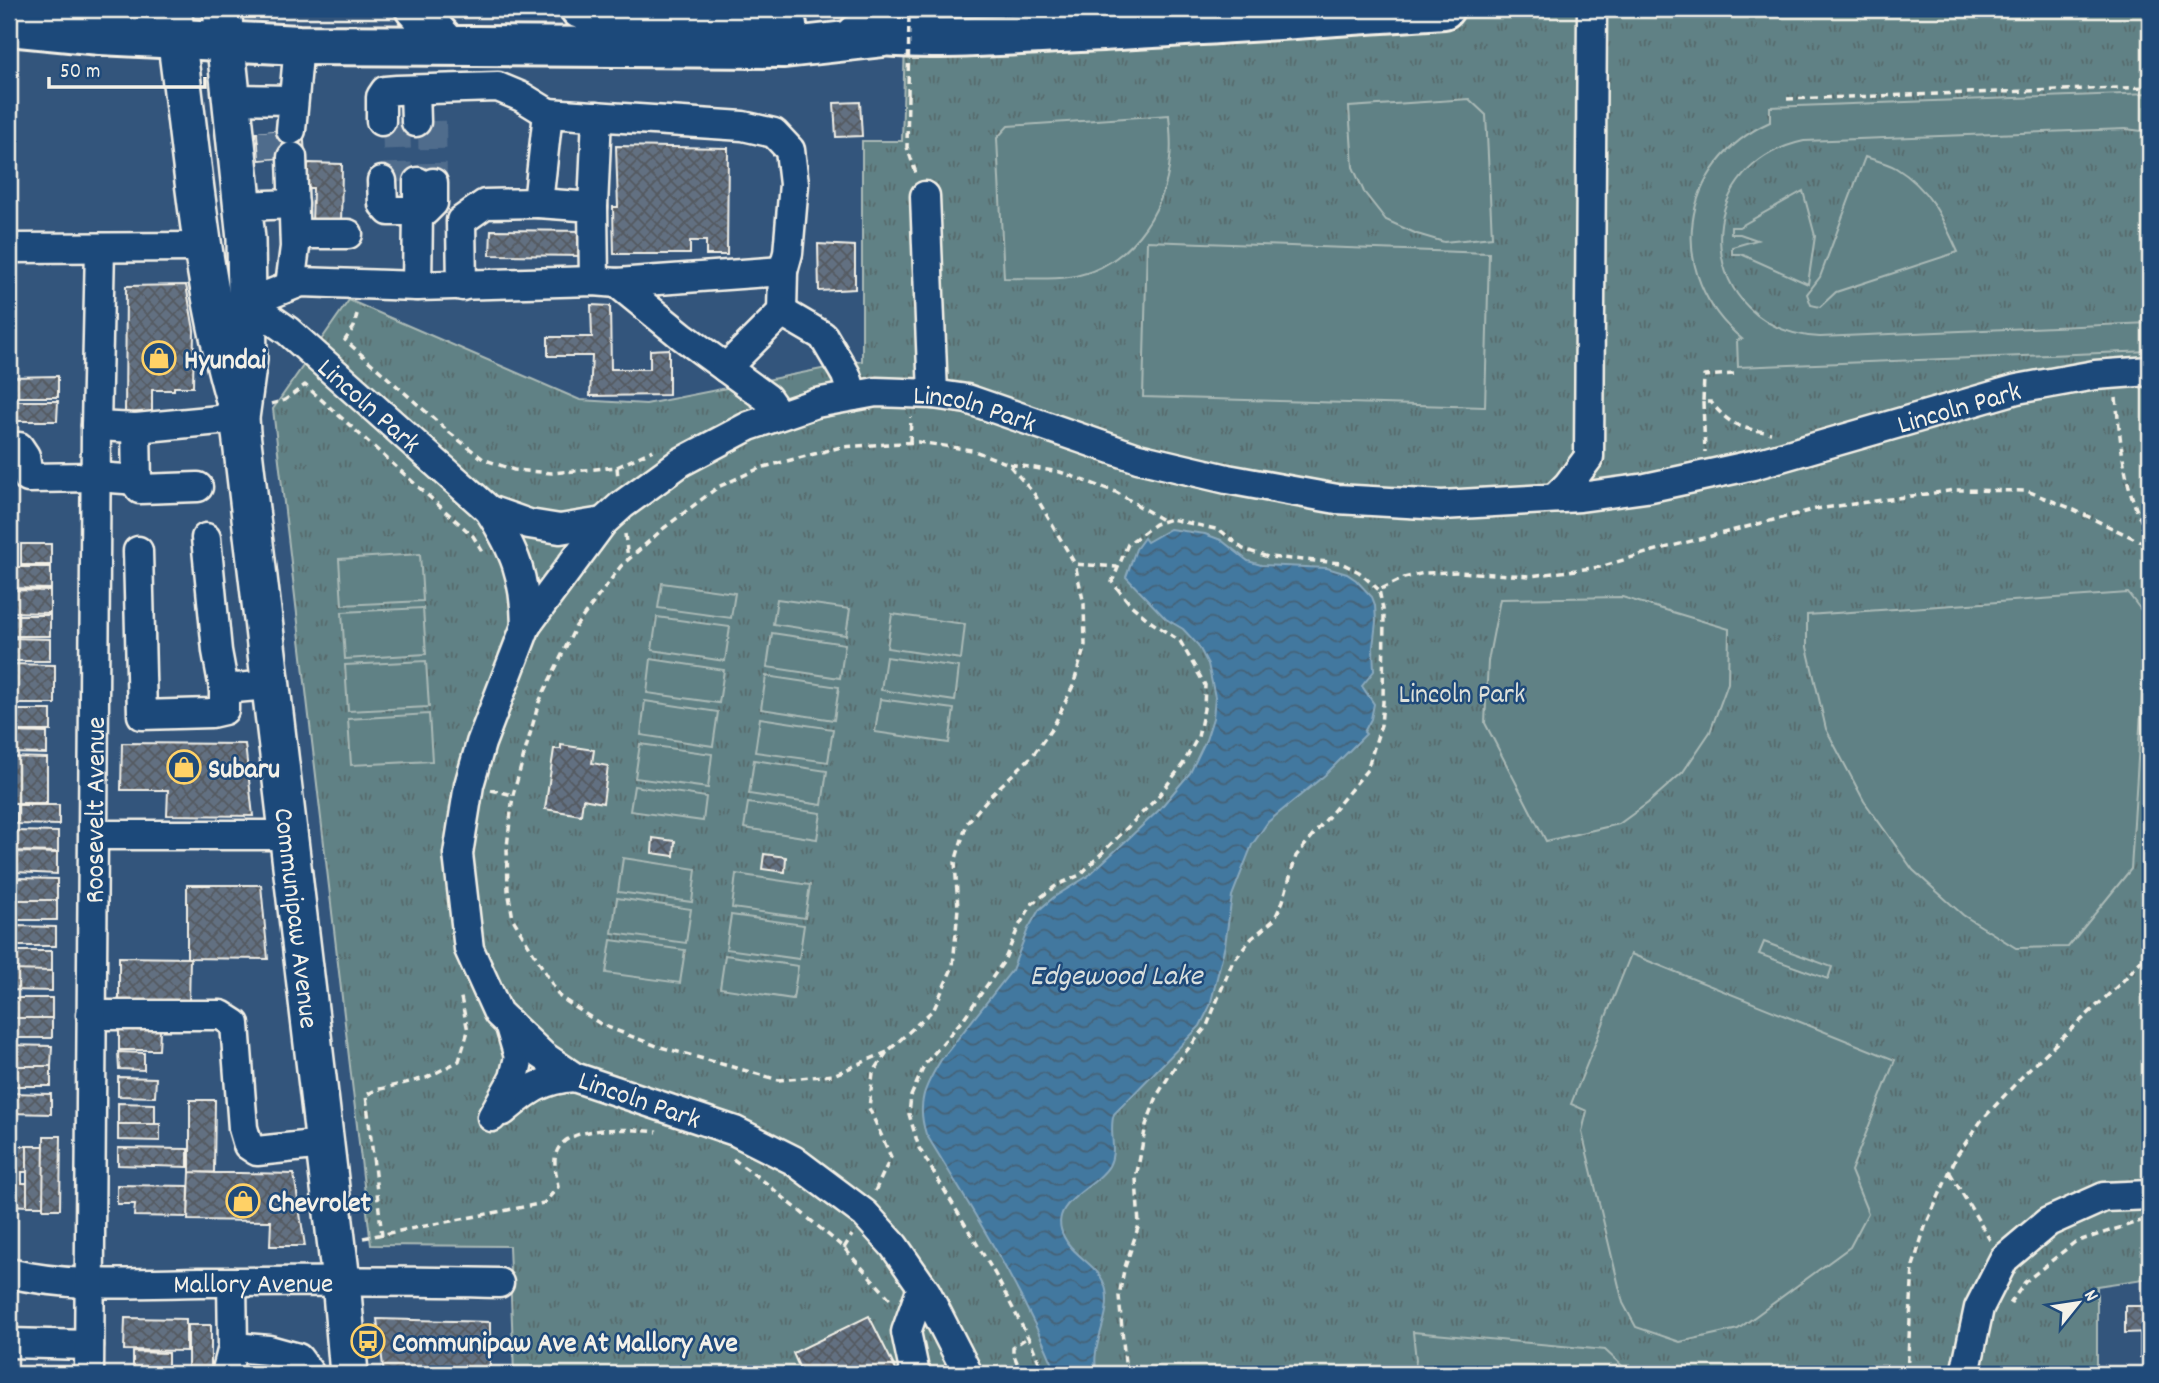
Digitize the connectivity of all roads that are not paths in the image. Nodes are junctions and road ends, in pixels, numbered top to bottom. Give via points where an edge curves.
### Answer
1 (415, 9) edge
2 (580, 9) edge
3 (727, 9) edge
4 (1444, 9) edge
5 (1592, 9) edge
6 (174, 24) edge
7 (224, 25) edge
8 (785, 25) junction
9 (9, 26) edge
10 (883, 37) junction
11 (299, 45) junction
12 (448, 45) junction
13 (415, 90) junction
14 (232, 99) junction
15 (548, 113) junction
16 (597, 116) junction
17 (289, 139) junction
18 (925, 196) road end
19 (538, 203) junction
20 (294, 204) junction
21 (243, 206) junction
22 (593, 207) junction
23 (408, 211) junction
24 (295, 234) junction
25 (348, 234) dead end
26 (202, 247) junction
27 (9, 248) edge
28 (100, 248) junction
29 (783, 271) junction
30 (606, 282) junction
31 (290, 286) junction
32 (416, 286) junction
33 (462, 286) junction
34 (248, 303) junction
35 (782, 312) junction
36 (726, 368) junction
37 (2150, 371) edge
38 (933, 394) junction
39 (853, 396) junction
40 (255, 411) junction
41 (779, 415) junction
42 (96, 426) junction
43 (136, 428) junction
44 (9, 448) edge
45 (1589, 457) junction
46 (97, 477) junction
47 (138, 480) junction
48 (198, 487) dead end
49 (1625, 491) junction
50 (1555, 498) junction
51 (489, 510) junction
52 (613, 514) junction
53 (206, 538) dead end
54 (138, 551) dead end
55 (526, 626) junction
56 (270, 685) junction
57 (224, 689) junction
58 (94, 835) junction
59 (288, 835) junction
60 (91, 1015) junction
61 (509, 1023) junction
62 (574, 1077) junction
63 (324, 1144) junction
64 (2148, 1208) edge
65 (9, 1273) edge
66 (341, 1281) junction
67 (232, 1282) junction
68 (89, 1283) junction
69 (499, 1283) dead end
70 (922, 1287) junction
71 (9, 1343) edge
72 (89, 1345) junction
73 (233, 1347) junction
74 (914, 1370) dead end
75 (89, 1374) edge
76 (226, 1374) edge
77 (310, 1374) edge
78 (349, 1374) edge
79 (968, 1374) edge
80 (1965, 1374) edge

1 - 12 highway
2 - 8 highway
3 - 8 highway
4 - 10 highway via 1090,32
5 - 45 street
6 - 7 highway
6 - 9 highway
6 - 26 main road, Communipaw Avenue
7 - 11 highway
7 - 14 main road, Communipaw Avenue
8 - 10 highway
10 - 12 highway via 784,48
11 - 12 highway
11 - 17 street
13 - 13 street via 407,121 381,97 385,91
13 - 15 street via 498,87
14 - 17 street
14 - 21 main road, Communipaw Avenue
15 - 16 street
15 - 19 street
16 - 22 street
16 - 29 street via 743,126 774,133 790,150 794,184
17 - 20 street
18 - 38 street
19 - 22 street
19 - 33 street via 485,204 461,221
20 - 21 street
20 - 24 street
21 - 34 main road, Communipaw Avenue
22 - 30 street
23 - 23 street via 389,211 383,204 408,182 433,203 425,211
23 - 32 street
24 - 25 street
24 - 31 street
26 - 28 street
26 - 40 main road, Communipaw Avenue via 223,359
27 - 28 street
28 - 42 street, Roosevelt Avenue
29 - 30 street
29 - 35 street
30 - 33 street
30 - 36 street
31 - 32 street via 301,282
31 - 34 street
32 - 33 street
34 - 40 main road, Communipaw Avenue via 248,359
34 - 51 street, Lincoln Park via 288,331
35 - 36 street
35 - 39 street via 822,336
36 - 41 street via 767,398
37 - 49 street, Lincoln Park via 2018,389 1753,465
38 - 39 street, Lincoln Park
38 - 50 street, Lincoln Park via 967,399 1138,458 1338,499 1442,505
39 - 41 street, Lincoln Park
40 - 43 street
40 - 56 main road, Communipaw Avenue
41 - 52 street, Lincoln Park via 681,462
42 - 43 street
42 - 46 street, Roosevelt Avenue
43 - 47 street
44 - 46 street via 19,447 25,456 28,478
45 - 49 street via 1606,478
45 - 50 street
46 - 47 street
46 - 58 street, Roosevelt Avenue
47 - 48 street via 140,489
49 - 50 street, Lincoln Park
51 - 52 street, Lincoln Park via 560,529
51 - 55 street, Lincoln Park via 518,563
52 - 55 street, Lincoln Park
53 - 57 street
54 - 57 street via 142,715 224,710
55 - 61 street, Lincoln Park via 481,743 458,854 469,949 498,1013
56 - 57 street
56 - 59 main road, Communipaw Avenue
58 - 59 street
58 - 60 street, Roosevelt Avenue
59 - 63 main road, Communipaw Avenue
60 - 63 street via 221,1014 235,1024 248,1145 257,1151
60 - 68 street, Roosevelt Avenue
61 - 62 street, Lincoln Park via 542,1055
61 - 62 street via 519,1057 496,1115 530,1088 553,1078
62 - 70 street, Lincoln Park via 735,1131 793,1160 865,1214
63 - 66 main road, Communipaw Avenue
64 - 80 street via 2104,1197 2048,1222 2004,1259 1979,1308
65 - 68 street, Mallory Avenue
66 - 67 street, Mallory Avenue
66 - 69 street, Mallory Avenue
66 - 78 main road, Communipaw Avenue
67 - 68 street, Mallory Avenue
67 - 73 street
68 - 72 street, Roosevelt Avenue
70 - 74 street via 906,1332
70 - 79 street, Lincoln Park
71 - 72 street
72 - 75 street, Roosevelt Avenue
73 - 76 street
73 - 77 street via 298,1358

